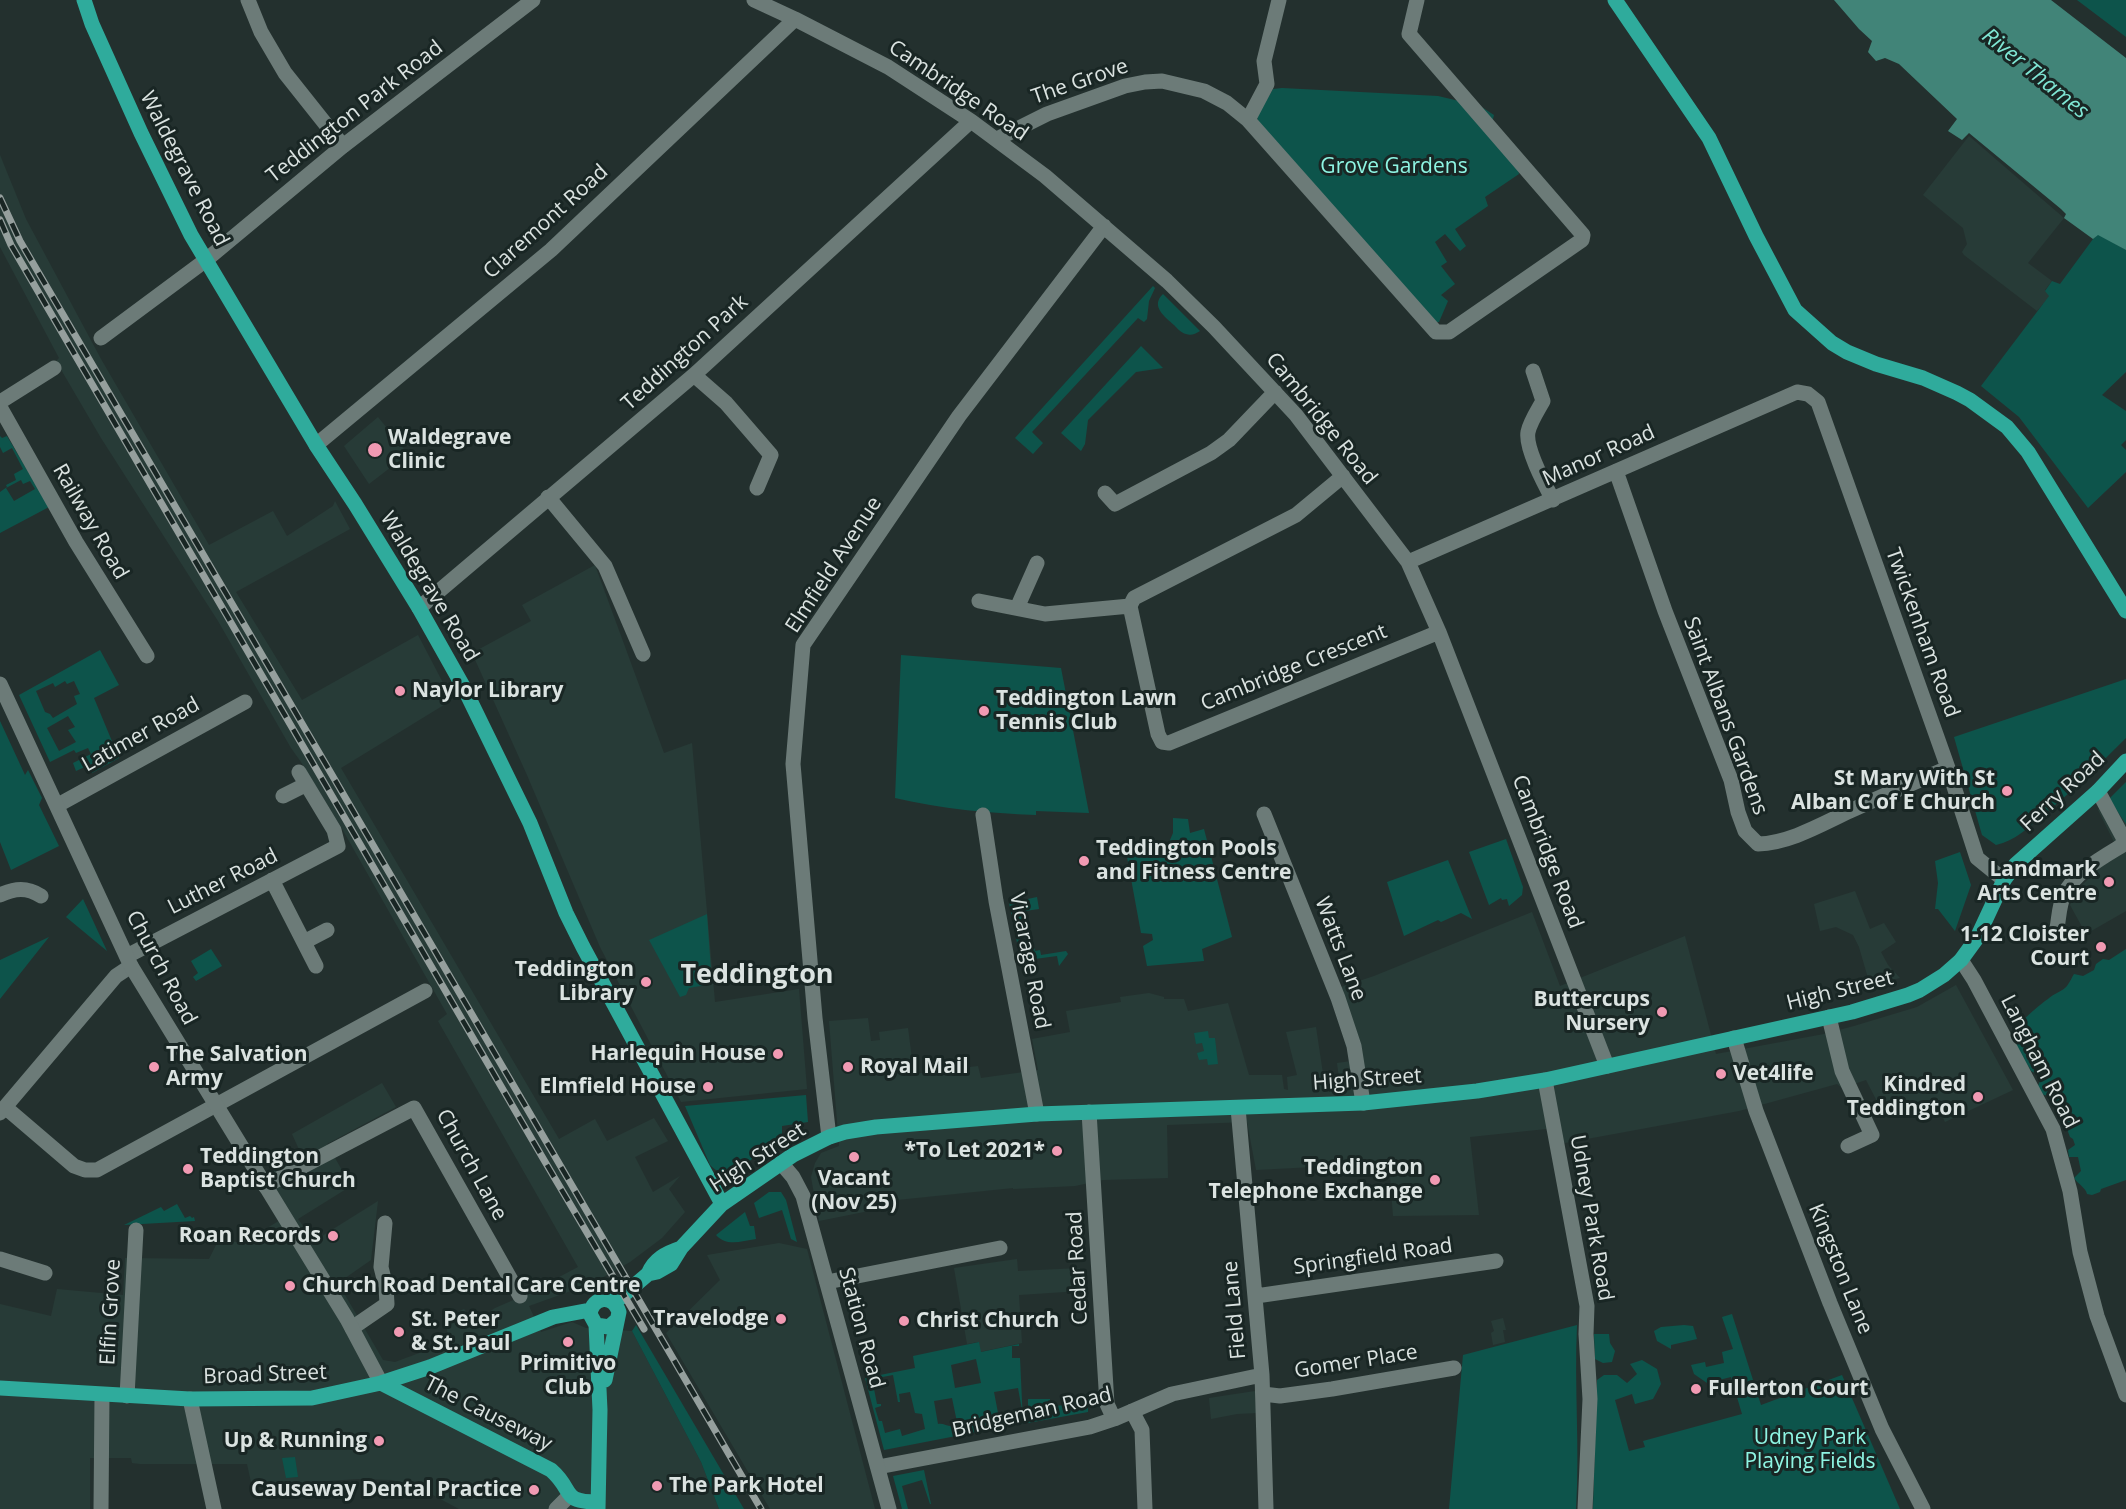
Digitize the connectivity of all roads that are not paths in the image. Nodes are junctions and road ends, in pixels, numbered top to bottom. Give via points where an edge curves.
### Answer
1 (84, 0) edge
2 (248, 0) edge
3 (534, 0) edge
4 (754, 0) edge
5 (1279, 0) edge
6 (1417, 0) edge
7 (1615, 0) edge
8 (795, 19) junction
9 (1248, 120) junction
10 (971, 121) junction
11 (997, 139) junction
12 (343, 146) junction
13 (1104, 226) junction
14 (206, 260) junction
15 (101, 338) dead end
16 (54, 368) dead end
17 (1533, 371) dead end
18 (694, 375) junction
19 (1275, 392) junction
20 (1808, 394) joint
21 (0, 402) edge
22 (0, 407) edge
23 (316, 445) junction
24 (1616, 471) junction
25 (1343, 476) junction
26 (757, 488) dead end
27 (1105, 493) dead end
28 (548, 497) junction
29 (1553, 500) junction
30 (1408, 562) junction
31 (1036, 563) dead end
32 (979, 601) dead end
33 (1130, 606) junction
34 (418, 608) junction
35 (1017, 608) junction
36 (2126, 611) edge
37 (1439, 632) junction
38 (643, 654) dead end
39 (147, 656) dead end
40 (0, 684) edge
41 (245, 702) dead end
42 (2126, 761) edge
43 (1948, 768) junction
44 (2098, 792) junction
45 (283, 796) dead end
46 (58, 805) junction
47 (1264, 814) dead end
48 (983, 815) dead end
49 (272, 880) junction
50 (2004, 880) junction
51 (0, 895) edge
52 (41, 896) dead end
53 (2057, 928) dead end
54 (327, 930) dead end
55 (304, 942) junction
56 (1961, 960) junction
57 (129, 961) junction
58 (316, 966) dead end
59 (424, 991) dead end
60 (1829, 1017) junction
61 (1734, 1038) junction
62 (1607, 1066) junction
63 (1545, 1080) junction
64 (1363, 1103) junction
65 (3, 1105) edge
66 (217, 1105) junction
67 (1238, 1108) junction
68 (1089, 1112) junction
69 (1037, 1114) junction
70 (829, 1137) junction
71 (1848, 1146) dead end
72 (781, 1163) junction
73 (265, 1186) junction
74 (722, 1204) junction
75 (385, 1223) dead end
76 (136, 1230) dead end
77 (1000, 1248) dead end
78 (0, 1259) edge
79 (1496, 1260) dead end
80 (45, 1273) dead end
81 (827, 1282) junction
82 (520, 1296) dead end
83 (1256, 1296) junction
84 (616, 1300) junction
85 (590, 1310) junction
86 (617, 1320) junction
87 (596, 1325) junction
88 (352, 1328) junction
89 (1454, 1368) dead end
90 (1262, 1375) junction
91 (381, 1383) junction
92 (0, 1388) edge
93 (1263, 1394) junction
94 (102, 1395) junction
95 (2126, 1395) edge
96 (127, 1396) junction
97 (190, 1399) junction
98 (600, 1410) junction
99 (1132, 1411) junction
100 (1114, 1419) junction
101 (878, 1467) junction
102 (570, 1495) junction
103 (598, 1505) edge
104 (101, 1509) edge
105 (214, 1509) edge
106 (556, 1509) edge
107 (889, 1509) edge
108 (1145, 1509) edge
109 (1266, 1509) edge
110 (1585, 1509) edge
111 (1923, 1509) edge

1 - 14 main road, Waldegrave Road via 141,134
2 - 12 street via 285,73
3 - 12 street, Teddington Park Road
4 - 8 street, Cambridge Road
5 - 9 street via 1264,61 1267,84
6 - 9 street, The Grove via 1410,34 1583,235 1582,240 1449,332 1436,332
7 - 36 main road via 1709,138 1795,310 1847,352 1936,383 1970,400 2007,427 2028,452
8 - 10 street, Cambridge Road via 888,67
8 - 23 street, Claremont Road via 551,250
9 - 11 street, The Grove via 1204,91 1162,81 1145,82 1047,114
10 - 11 street, Cambridge Road
10 - 18 street, Teddington Park
11 - 13 street, Cambridge Road
12 - 14 street, Teddington Park Road
13 - 19 street, Cambridge Road via 1182,296
13 - 70 street, Elmfield Avenue via 959,416 803,645 793,764
14 - 15 street, Teddington Park Road
14 - 23 main road, Waldegrave Road
16 - 21 street
17 - 29 street via 1543,401 1528,431 1528,441
18 - 26 street via 726,403 771,455
18 - 28 street, Teddington Park
19 - 25 street, Cambridge Road
19 - 27 street via 1229,440 1211,453 1115,504
20 - 24 street, Manor Road via 1797,392
20 - 43 street, Twickenham Road via 1818,402
22 - 39 street, Railway Road via 76,542
23 - 34 main road, Waldegrave Road
24 - 29 street, Manor Road
24 - 43 street, Saint Albans Gardens via 1731,780 1745,831 1758,844 1808,830
25 - 30 street, Cambridge Road
25 - 33 street via 1296,515 1134,598
28 - 34 street, Teddington Park
28 - 38 street via 605,566
29 - 30 street, Manor Road
30 - 37 street, Cambridge Road
31 - 35 street
32 - 35 street
33 - 35 street via 1045,614
33 - 37 street, Cambridge Crescent via 1162,742
34 - 74 main road, Waldegrave Road via 464,688 513,788 583,947
37 - 62 street, Cambridge Road
40 - 46 street, Church Road
41 - 46 street, Latimer Road
42 - 44 main road, Ferry Road
43 - 50 street, Twickenham Road via 1977,858
44 - 50 main road, Ferry Road via 2016,864
44 - 53 street via 2126,843 2072,883 2063,897
45 - 49 street, Luther Road via 302,779 334,830 338,846
46 - 57 street, Church Road
47 - 64 street, Watts Lane via 1338,998 1354,1046
48 - 69 street, Vicarage Road
49 - 55 street
49 - 57 street, Luther Road
50 - 56 main road, High Street via 1977,938
51 - 52 street via 30,889
54 - 55 street
55 - 58 street
56 - 60 main road, High Street via 1920,990
56 - 95 street, Langham Road via 2053,1129 2097,1316
57 - 65 street, Luther Road
57 - 66 street, Church Road
59 - 66 street
60 - 61 main road, High Street
60 - 71 street via 1842,1071 1872,1135
61 - 62 main road, High Street
61 - 111 street, Kingston Lane via 1756,1111 1830,1303 1882,1429
62 - 63 main road, High Street
63 - 64 main road, High Street
63 - 110 street, Udney Park Road via 1587,1306 1590,1399
64 - 67 main road, High Street
65 - 66 street via 74,1166 86,1170 97,1170
66 - 73 street, Church Road
67 - 68 main road, High Street
67 - 83 street, Field Lane
68 - 69 main road, High Street
68 - 100 street, Cedar Road via 1107,1404
69 - 70 main road, High Street via 860,1129
70 - 72 main road, High Street
72 - 74 main road, High Street
72 - 81 street, Station Road via 803,1196
73 - 82 street, Church Lane via 414,1108
73 - 88 street, Church Road
74 - 84 main road, High Street via 681,1248 655,1261 648,1274
75 - 88 street via 381,1267 387,1304
76 - 96 street, Elfin Grove
77 - 81 street
78 - 80 street
79 - 83 street, Springfield Road
81 - 101 street, Station Road
83 - 90 street, Field Lane
84 - 85 main road via 599,1300
84 - 86 main road
85 - 87 main road
85 - 91 main road, Broad Street via 554,1317
86 - 87 main road via 609,1327
86 - 98 main road
87 - 98 main road
88 - 91 street, Church Road
89 - 93 street, Gomer Place via 1280,1396
90 - 93 street, Field Lane
90 - 99 street, Bridgeman Road via 1172,1394
91 - 97 main road, Broad Street via 312,1398
91 - 102 main road, The Causeway via 551,1470
92 - 94 main road, Broad Street
93 - 109 street, Field Lane
94 - 96 main road, Broad Street
94 - 104 street
96 - 97 main road, Broad Street
97 - 105 street
98 - 103 main road
99 - 100 street, Bridgeman Road
99 - 108 street via 1142,1430
100 - 101 street, Bridgeman Road
101 - 107 street, Station Road
102 - 103 main road
102 - 106 street

